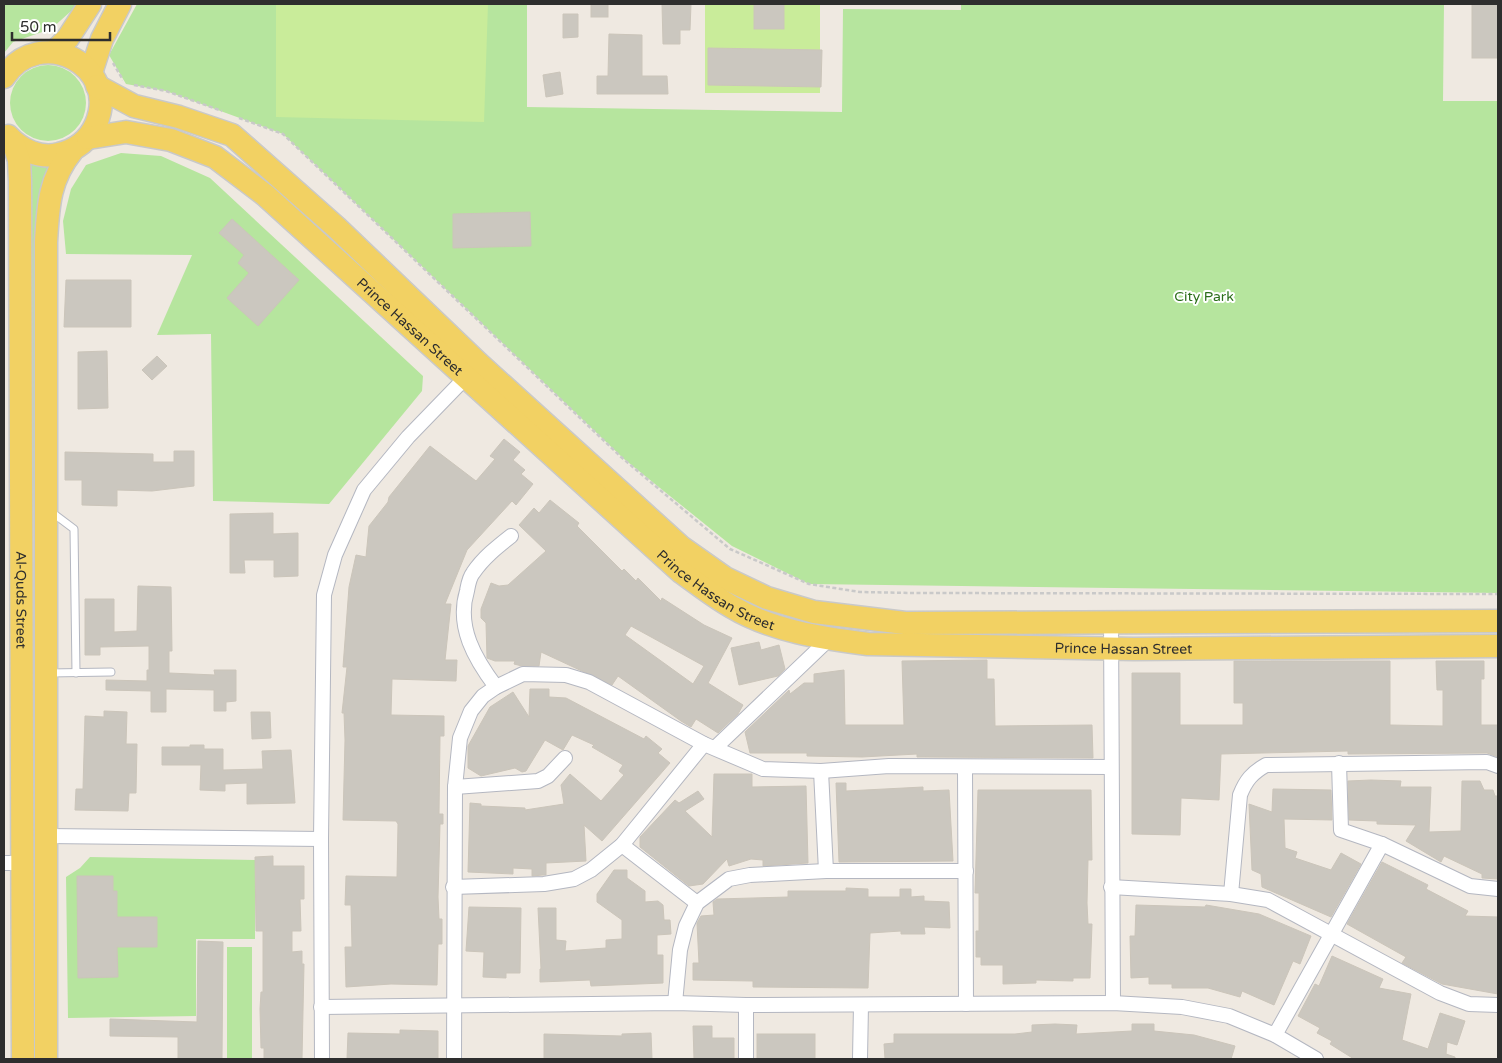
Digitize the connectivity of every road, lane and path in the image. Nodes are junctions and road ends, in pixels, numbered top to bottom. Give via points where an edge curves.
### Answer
1 (90, 4) edge
2 (120, 4) edge
3 (54, 52) junction
4 (109, 56) dead end
5 (4, 77) edge
6 (94, 80) junction
7 (229, 114) dead end
8 (238, 118) dead end
9 (7, 136) edge
10 (80, 144) junction
11 (472, 370) junction
12 (46, 508) junction
13 (511, 536) dead end
14 (22, 558) junction
15 (46, 558) junction
16 (1498, 594) edge
17 (1111, 621) junction
18 (1498, 621) edge
19 (829, 639) junction
20 (1498, 646) edge
21 (1111, 648) junction
22 (112, 672) dead end
23 (76, 673) junction
24 (46, 674) junction
25 (496, 687) junction
26 (710, 746) junction
27 (565, 758) dead end
28 (1339, 763) junction
29 (1498, 766) edge
30 (1111, 767) junction
31 (965, 768) junction
32 (821, 771) junction
33 (455, 786) junction
34 (46, 836) junction
35 (321, 839) junction
36 (1382, 844) junction
37 (622, 845) junction
38 (13, 863) edge
39 (826, 871) junction
40 (966, 871) junction
41 (453, 887) junction
42 (1111, 887) junction
43 (1498, 889) edge
44 (1231, 894) junction
45 (698, 903) junction
46 (1331, 936) junction
47 (23, 984) junction
48 (46, 984) junction
49 (675, 1003) junction
50 (1113, 1003) junction
51 (452, 1004) junction
52 (966, 1004) junction
53 (746, 1005) junction
54 (861, 1005) junction
55 (1498, 1005) edge
56 (322, 1007) junction
57 (23, 1013) junction
58 (46, 1013) junction
59 (1275, 1035) junction
60 (23, 1059) edge
61 (46, 1059) edge
62 (322, 1059) edge
63 (454, 1059) edge
64 (746, 1059) edge
65 (860, 1059) edge
66 (1316, 1059) edge

1 - 3 main road via 68,38
2 - 6 main road via 102,39
3 - 5 main road via 30,55 18,61
3 - 6 main road, Prince Hassan Street via 68,55 81,63
4 - 7 path via 126,84 166,91
6 - 10 main road, Al-Quds Street via 100,97 98,119
6 - 11 main road, Prince Hassan Street via 134,106 232,135 336,226
8 - 16 path via 283,134 621,457 730,549 809,584 860,592 912,594
9 - 10 main road, Prince Hassan Street via 26,151 41,155 57,155
9 - 14 main road, Al-Quds Street via 19,160 20,181
10 - 11 main road, Prince Hassan Street via 126,132 171,140 214,157 265,194
10 - 12 main road, Al-Quds Street via 59,167 48,210 45,284
11 - 17 main road, Prince Hassan Street via 681,547 725,578 767,598 814,612 905,623
11 - 19 main road, Prince Hassan Street via 681,572 732,608 770,625
11 - 35 street via 364,490 336,555 324,595
12 - 15 main road, Al-Quds Street
12 - 23 lane via 74,529
13 - 25 street via 471,575 465,598 464,623 469,643 477,661
14 - 15 main road
14 - 38 main road, Al-Quds Street
15 - 24 main road, Al-Quds Street
17 - 18 main road, Prince Hassan Street
17 - 21 street
19 - 21 main road, Prince Hassan Street via 868,644
19 - 26 street
20 - 21 main road, Prince Hassan Street
21 - 30 street
22 - 23 lane
23 - 24 lane
24 - 34 main road, Al-Quds Street
25 - 26 street via 523,674 566,675 589,682
25 - 33 street via 483,696 471,711 460,738
26 - 32 street via 763,769
26 - 37 street
27 - 33 street via 548,776 538,781
28 - 29 street via 1487,762
28 - 36 street via 1341,830
28 - 44 street via 1266,765 1246,780 1240,795
30 - 31 street
30 - 42 street
31 - 32 street via 889,766
31 - 40 street
32 - 39 street
33 - 41 street
34 - 35 street
34 - 48 main road, Al-Quds Street
35 - 56 street
36 - 43 street via 1470,886
36 - 46 street
37 - 41 street via 591,870 574,878 544,884
37 - 45 street
38 - 47 main road, Al-Quds Street
39 - 40 street
39 - 45 street via 750,875 729,880
40 - 52 street
41 - 51 street
42 - 44 street
42 - 50 street
44 - 46 street via 1268,900
45 - 49 street via 686,926 680,950
46 - 55 street via 1440,993 1469,1004
46 - 59 street
47 - 48 main road via 40,987
47 - 57 main road, Al-Quds Street
48 - 58 main road, Al-Quds Street
49 - 51 street
49 - 53 street
50 - 52 street
50 - 59 street via 1182,1007 1219,1014
51 - 56 street
51 - 63 street
52 - 54 street
53 - 54 street
53 - 64 street
54 - 65 street
56 - 62 street
57 - 58 main road via 30,1010
57 - 60 main road, Al-Quds Street
58 - 61 main road, Al-Quds Street
59 - 66 street

